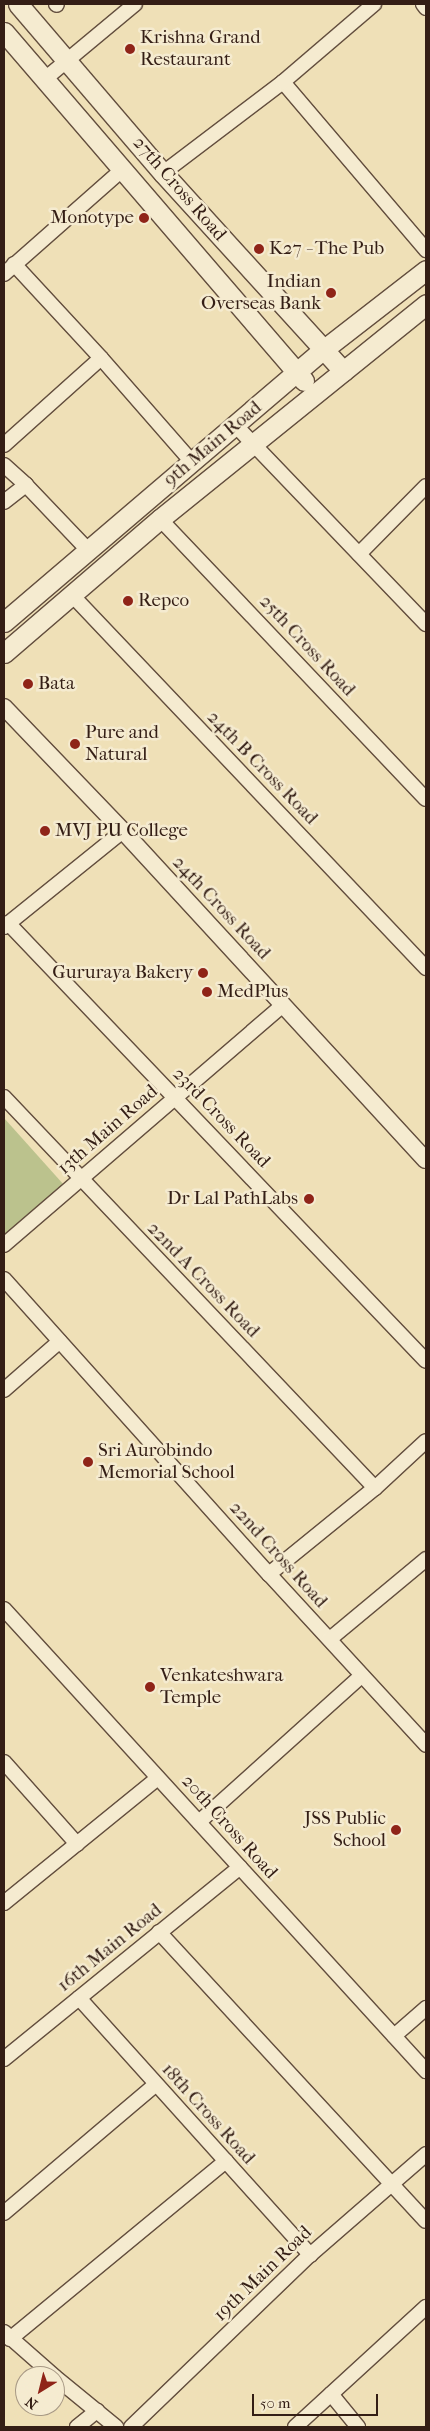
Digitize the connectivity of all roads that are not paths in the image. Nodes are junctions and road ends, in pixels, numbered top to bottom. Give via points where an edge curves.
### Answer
1 (18, 4) edge
2 (135, 4) edge
3 (374, 4) edge
4 (423, 4) edge
5 (426, 8) edge
6 (4, 32) edge
7 (66, 59) junction
8 (45, 79) junction
9 (283, 82) junction
10 (123, 169) junction
11 (163, 174) junction
12 (426, 250) edge
13 (9, 269) edge
14 (426, 270) edge
15 (426, 304) edge
16 (323, 350) junction
17 (101, 358) junction
18 (343, 371) junction
19 (297, 372) junction
20 (314, 394) junction
21 (234, 425) junction
22 (4, 444) edge
23 (251, 444) junction
24 (192, 462) junction
25 (4, 465) edge
26 (26, 485) junction
27 (426, 486) edge
28 (4, 502) edge
29 (160, 519) junction
30 (88, 550) junction
31 (359, 554) junction
32 (71, 594) junction
33 (4, 622) edge
34 (426, 624) edge
35 (4, 653) edge
36 (4, 707) edge
37 (426, 799) edge
38 (123, 831) junction
39 (6, 925) edge
40 (426, 968) edge
41 (283, 1005) junction
42 (175, 1097) junction
43 (4, 1098) edge
44 (426, 1160) edge
45 (82, 1180) junction
46 (4, 1245) edge
47 (4, 1279) edge
48 (60, 1340) junction
49 (426, 1361) edge
50 (4, 1390) edge
51 (426, 1441) edge
52 (375, 1488) junction
53 (426, 1559) edge
54 (268, 1574) junction
55 (4, 1609) edge
56 (330, 1640) junction
57 (362, 1675) junction
58 (426, 1745) edge
59 (4, 1762) edge
60 (158, 1778) junction
61 (199, 1822) junction
62 (77, 1844) junction
63 (240, 1866) junction
64 (4, 1903) edge
65 (159, 1932) junction
66 (79, 1998) junction
67 (426, 2008) edge
68 (394, 2036) junction
69 (4, 2059) edge
70 (426, 2071) edge
71 (156, 2084) junction
72 (426, 2154) edge
73 (226, 2161) junction
74 (391, 2184) junction
75 (4, 2213) edge
76 (426, 2221) edge
77 (310, 2255) junction
78 (426, 2307) edge
79 (7, 2336) edge
80 (43, 2366) edge
81 (65, 2385) edge
82 (331, 2394) junction
83 (96, 2411) junction
84 (77, 2427) edge
85 (116, 2427) edge
86 (131, 2427) edge
87 (295, 2427) edge
88 (358, 2427) edge

1 - 7 main road, 27th Cross Road
2 - 7 street
3 - 9 street
4 - 5 street
6 - 8 main road, 27th Cross Road
7 - 8 street
7 - 11 main road, 27th Cross Road
8 - 10 main road, 27th Cross Road
9 - 11 street
9 - 12 street
10 - 13 street
10 - 19 main road, 27th Cross Road
11 - 16 main road, 27th Cross Road
13 - 17 street
14 - 16 main road, 9th Main Road
15 - 18 main road, 9th Main Road
16 - 18 main road, 27th Cross Road
16 - 19 main road, 9th Main Road
17 - 22 street
17 - 24 street
18 - 20 main road, 9th Main Road
19 - 20 main road, 27th Cross Road
19 - 21 main road, 9th Main Road
20 - 23 main road, 9th Main Road
21 - 23 street
21 - 24 main road, 9th Main Road
23 - 29 main road, 9th Main Road
23 - 31 street
24 - 30 main road, 9th Main Road
25 - 26 street
26 - 28 street
26 - 30 street
27 - 31 street
29 - 32 main road, 9th Main Road
29 - 37 street, 25th Cross Road
30 - 33 main road, 9th Main Road
31 - 34 street
32 - 35 main road, 9th Main Road
32 - 40 street, 24th B Cross Road
36 - 38 street, 24th Cross Road
38 - 39 street
38 - 41 street, 24th Cross Road
39 - 42 street, 23rd Cross Road
41 - 42 street, 13th Main Road
41 - 44 street, 24th Cross Road
42 - 45 street, 13th Main Road
42 - 49 street, 23rd Cross Road
43 - 45 street, 22nd A Cross Road
45 - 46 street, 13th Main Road
45 - 52 street, 22nd A Cross Road
47 - 48 street, 22nd Cross Road
48 - 50 street
48 - 54 street, 22nd Cross Road
51 - 52 street
52 - 54 street
53 - 56 street
54 - 56 street, 22nd Cross Road
55 - 60 street, 20th Cross Road
56 - 57 street, 22nd Cross Road
57 - 58 street, 22nd Cross Road
57 - 61 street
59 - 62 street
60 - 61 street, 20th Cross Road
60 - 62 street
61 - 63 street, 20th Cross Road
62 - 64 street
63 - 65 street, 16th Main Road
63 - 68 street, 20th Cross Road
65 - 66 street, 16th Main Road
65 - 74 street
66 - 69 street, 16th Main Road
66 - 71 street, 18th Cross Road
67 - 68 street
68 - 70 street, 20th Cross Road
71 - 73 street, 18th Cross Road
71 - 75 street
72 - 74 street, 19th Main Road
73 - 77 street, 18th Cross Road
73 - 79 street
74 - 76 street
74 - 77 street, 19th Main Road
77 - 86 street, 19th Main Road
78 - 82 street
79 - 80 street
81 - 83 street
82 - 87 street
82 - 88 street
83 - 84 street
83 - 85 street

